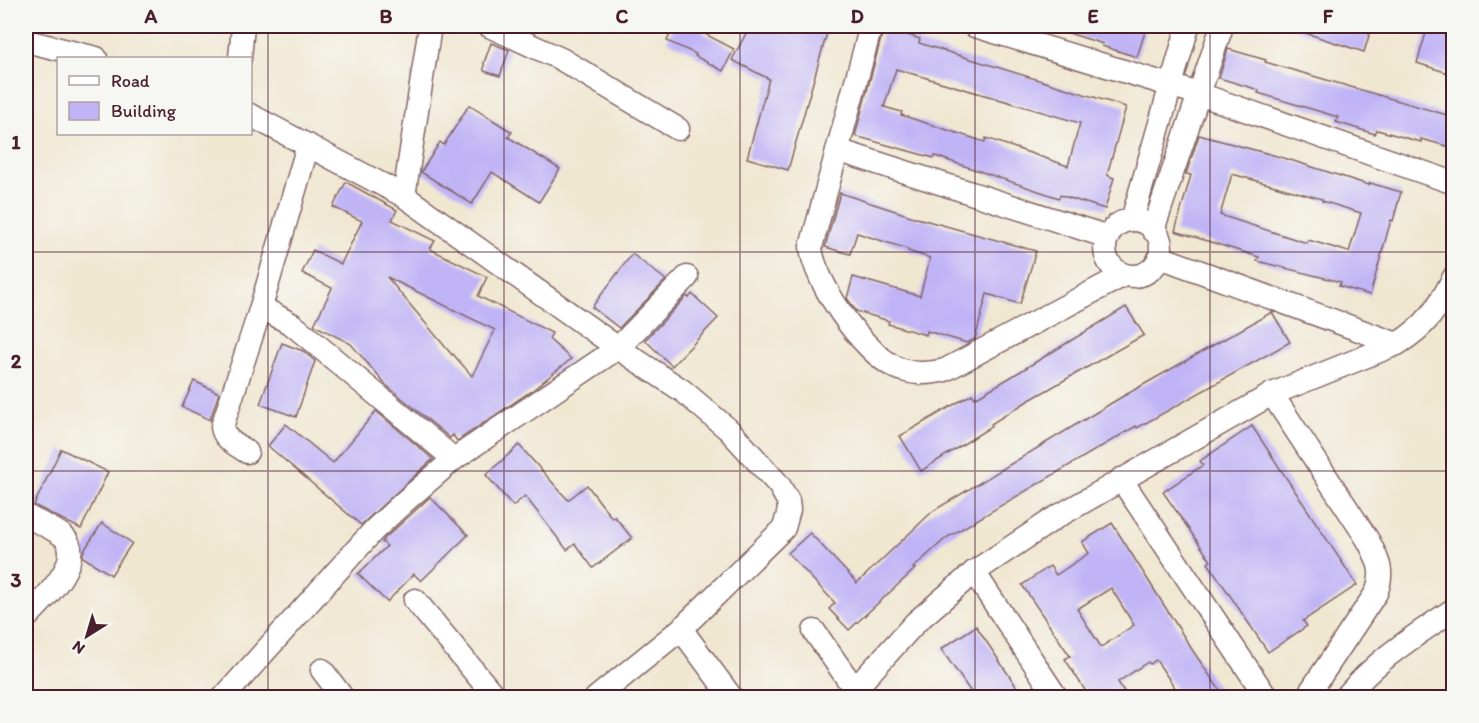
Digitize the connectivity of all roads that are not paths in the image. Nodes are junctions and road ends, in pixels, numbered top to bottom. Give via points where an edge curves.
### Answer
1 (243, 26) edge
2 (430, 26) edge
3 (489, 26) edge
4 (871, 26) edge
5 (975, 26) edge
6 (1188, 26) edge
7 (1222, 26) edge
8 (26, 41) edge
9 (92, 57) edge
10 (240, 57) edge
11 (1171, 86) junction
12 (1199, 94) junction
13 (252, 116) edge
14 (678, 129) dead end
15 (308, 145) junction
16 (837, 150) junction
17 (1454, 183) edge
18 (404, 196) junction
19 (1132, 220) junction
20 (1153, 230) junction
21 (1108, 237) junction
22 (1160, 257) junction
23 (1124, 275) junction
24 (687, 277) dead end
25 (1454, 277) edge
26 (261, 307) junction
27 (1397, 344) junction
28 (618, 348) junction
29 (1272, 393) junction
30 (247, 452) dead end
31 (454, 459) junction
32 (1121, 479) junction
33 (26, 516) edge
34 (974, 572) junction
35 (415, 600) dead end
36 (1454, 609) edge
37 (26, 618) edge
38 (681, 628) junction
39 (814, 631) dead end
40 (322, 670) dead end
41 (858, 693) edge
42 (223, 698) edge
43 (343, 698) edge
44 (496, 698) edge
45 (596, 698) edge
46 (732, 698) edge
47 (1057, 698) edge
48 (1267, 698) edge
49 (1306, 698) edge
50 (1345, 698) edge

1 - 10 street
2 - 18 street
3 - 14 street via 561,59
4 - 16 street
5 - 11 street
6 - 11 street
7 - 12 street
8 - 9 street
11 - 12 street
11 - 19 street
12 - 17 street
12 - 20 street
13 - 15 street
15 - 18 street
15 - 26 street
16 - 21 street
16 - 23 street via 814,233 812,258 856,333 875,354 895,367 928,374 945,370
18 - 28 street
19 - 20 street
19 - 21 street via 1118,225
20 - 22 street via 1159,238
21 - 23 street via 1106,255
22 - 23 street via 1142,275
22 - 27 street
24 - 28 street
25 - 27 street via 1435,312
26 - 30 street via 222,427 226,439
26 - 31 street via 294,325
27 - 29 street
28 - 31 street
28 - 38 street via 683,391 729,430 779,485 788,501 784,528
29 - 32 street
29 - 49 street via 1368,540 1381,574 1376,593
31 - 42 street via 374,530
32 - 34 street
32 - 48 street
33 - 37 street via 64,537 70,551 68,568
34 - 41 street via 916,622
34 - 47 street
35 - 44 street
36 - 50 street via 1387,655
38 - 45 street
38 - 46 street
39 - 41 street
40 - 43 street

